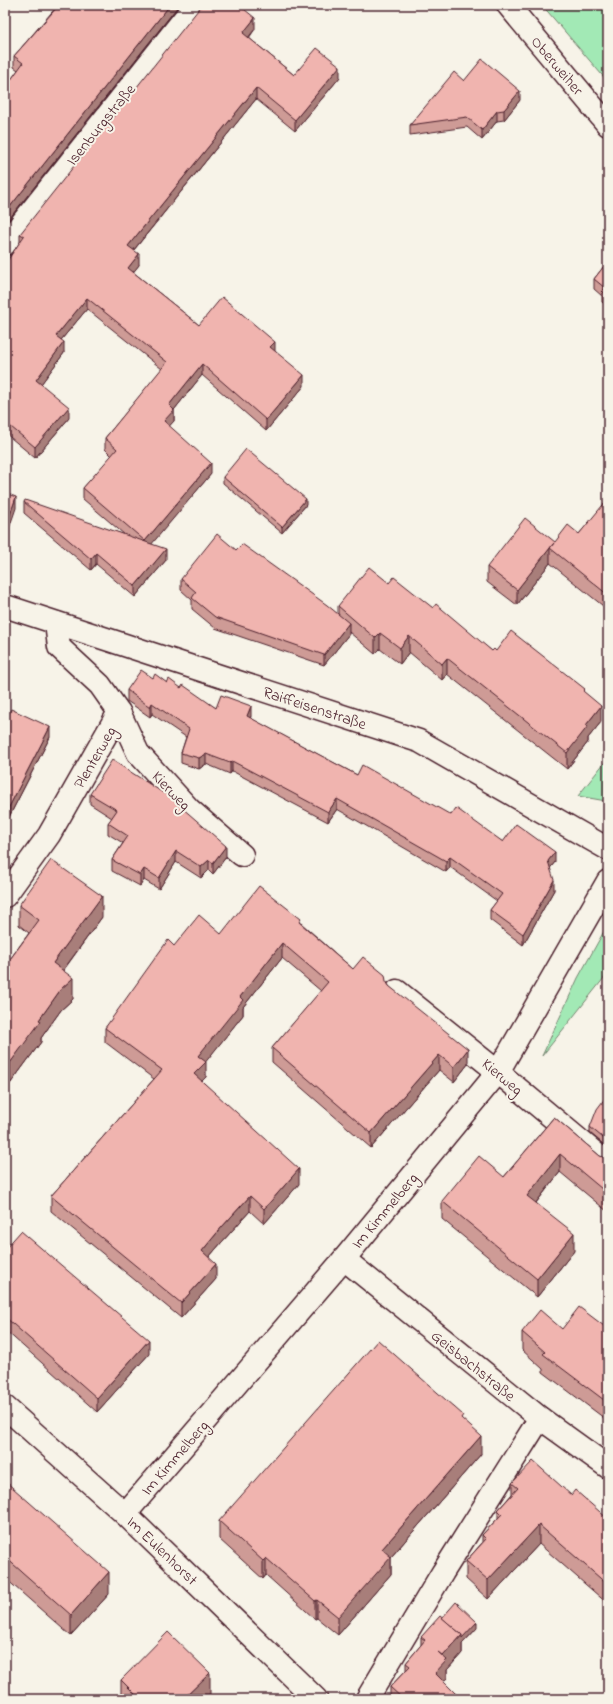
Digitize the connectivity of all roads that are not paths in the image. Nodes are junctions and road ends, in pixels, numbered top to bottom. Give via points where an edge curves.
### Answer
1 (195, 5) edge
2 (508, 5) edge
3 (608, 125) edge
4 (5, 244) edge
5 (5, 606) edge
6 (56, 623) junction
7 (119, 712) junction
8 (608, 849) edge
9 (242, 855) dead end
10 (608, 881) edge
11 (5, 896) edge
12 (397, 990) edge
13 (498, 1072) junction
14 (608, 1164) edge
15 (344, 1259) junction
16 (5, 1407) edge
17 (540, 1418) junction
18 (608, 1466) edge
19 (125, 1514) junction
20 (316, 1699) edge
21 (367, 1699) edge

1 - 4 street, Isenburgstraße
2 - 3 street, Oberweiher
5 - 6 street, Raiffeisenstraße
6 - 7 street, Plenterweg via 59,647 100,685
6 - 8 street, Raiffeisenstraße via 419,741
7 - 9 street, Kierweg via 138,753 189,809
7 - 11 street, Plenterweg via 49,835
10 - 13 street, Im Kimmelberg
12 - 13 street, Kierweg
13 - 14 street, Kierweg
13 - 15 street, Im Kimmelberg
15 - 17 street, Geisbachstraße
15 - 19 street, Im Kimmelberg
16 - 19 street, Im Eulenhorst
17 - 18 street, Geisbachstraße
17 - 21 street
19 - 20 street, Im Eulenhorst

